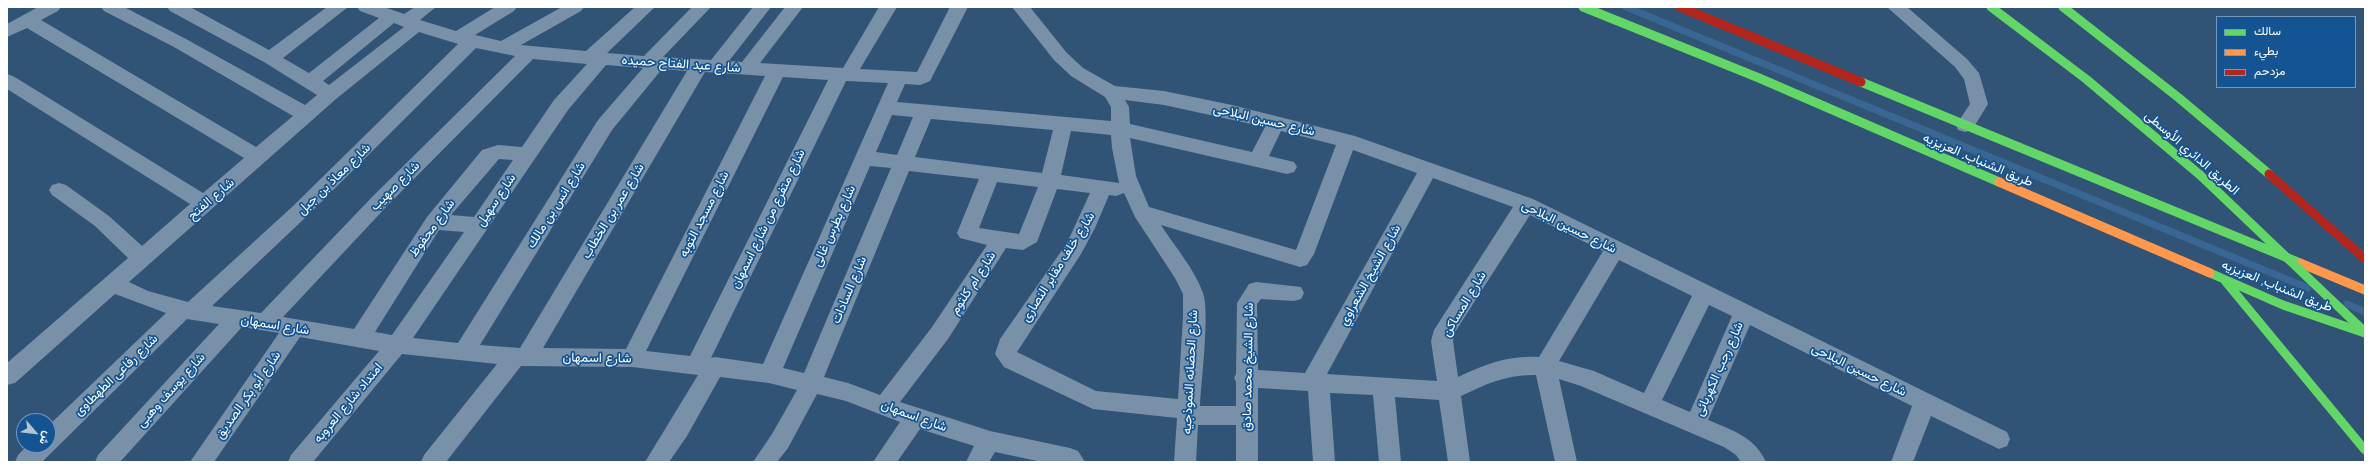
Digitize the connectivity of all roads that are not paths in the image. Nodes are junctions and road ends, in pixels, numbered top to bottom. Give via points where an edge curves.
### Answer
1 (52, 7) edge
2 (110, 7) edge
3 (176, 7) edge
4 (339, 7) edge
5 (427, 7) edge
6 (508, 7) edge
7 (575, 7) edge
8 (646, 7) edge
9 (702, 7) edge
10 (762, 7) edge
11 (794, 7) edge
12 (888, 7) edge
13 (959, 7) edge
14 (1021, 7) edge
15 (1583, 7) edge
16 (1680, 7) edge
17 (1896, 7) edge
18 (1991, 7) edge
19 (2063, 7) edge
20 (389, 14) edge
21 (27, 20) junction
22 (7, 31) edge
23 (464, 40) junction
24 (502, 48) junction
25 (528, 53) junction
26 (270, 58) junction
27 (596, 59) junction
28 (652, 63) junction
29 (708, 66) junction
30 (747, 68) junction
31 (777, 70) junction
32 (844, 75) junction
33 (899, 78) junction
34 (7, 80) edge
35 (310, 82) junction
36 (1111, 92) junction
37 (330, 94) junction
38 (886, 108) junction
39 (924, 112) junction
40 (307, 115) junction
41 (1276, 123) junction
42 (1063, 124) junction
43 (1966, 124) junction
44 (1121, 130) junction
45 (1347, 140) junction
46 (527, 154) junction
47 (259, 158) junction
48 (865, 158) junction
49 (1257, 160) junction
50 (904, 163) junction
51 (1287, 167) dead end
52 (1429, 168) junction
53 (991, 173) junction
54 (1050, 181) junction
55 (1102, 187) junction
56 (59, 190) dead end
57 (1132, 191) junction
58 (205, 204) junction
59 (1526, 204) junction
60 (1142, 212) junction
61 (434, 222) junction
62 (479, 225) junction
63 (1002, 240) junction
64 (1615, 249) junction
65 (142, 259) junction
66 (2365, 259) edge
67 (2224, 279) junction
68 (114, 284) junction
69 (2365, 290) edge
70 (1294, 293) dead end
71 (1704, 294) junction
72 (188, 310) junction
73 (1744, 314) junction
74 (236, 319) junction
75 (265, 322) junction
76 (294, 328) junction
77 (2365, 332) edge
78 (359, 339) junction
79 (397, 345) junction
80 (464, 353) junction
81 (521, 356) junction
82 (632, 358) junction
83 (706, 365) junction
84 (1545, 366) junction
85 (769, 374) junction
86 (7, 376) edge
87 (1245, 378) junction
88 (809, 382) junction
89 (1315, 383) junction
90 (1383, 388) junction
91 (1450, 391) junction
92 (1925, 402) junction
93 (885, 405) junction
94 (1649, 405) junction
95 (1188, 412) junction
96 (1246, 415) junction
97 (915, 418) junction
98 (1695, 425) junction
99 (56, 434) edge
100 (1999, 439) dead end
101 (990, 441) junction
102 (2365, 450) edge
103 (36, 453) edge
104 (26, 462) edge
105 (106, 462) edge
106 (201, 462) edge
107 (299, 462) edge
108 (432, 462) edge
109 (656, 462) edge
110 (764, 462) edge
111 (884, 462) edge
112 (977, 462) edge
113 (1074, 462) edge
114 (1185, 462) edge
115 (1247, 462) edge
116 (1324, 462) edge
117 (1390, 462) edge
118 (1459, 462) edge
119 (1566, 462) edge
120 (1755, 462) edge
121 (1902, 462) edge

1 - 21 street
2 - 40 street via 180,43
3 - 26 street
4 - 26 street
5 - 20 street
6 - 23 street, شارع معاذ بن جبل
7 - 24 street
8 - 27 street, شارع سهيل
9 - 28 street, شارع انس بن مالك
10 - 29 street, شارع عمر بن الخطاب
11 - 30 street
12 - 32 street, شارع متفرع من شارع اسمهان
13 - 33 street, شارع عبد الفتاح حميده via 924,77 920,80
14 - 36 street via 1060,56 1077,72
15 - 67 main road, طريق الشنباب, العزيزيه via 1758,78
16 - 43 main road
17 - 43 street via 1961,63 1973,77 1979,104
18 - 77 main road, الطريق الدائري الأوسطى, bridge via 2086,79 2200,175
19 - 66 main road via 2122,51 2271,174
20 - 23 street, شارع عبد الفتاح حميده
20 - 35 street
20 - 37 street, شارع الفتح
21 - 22 street
21 - 47 street
23 - 24 street, شارع عبد الفتاح حميده
23 - 72 street, شارع معاذ بن جبل via 305,207
24 - 25 street, شارع عبد الفتاح حميده
25 - 27 street, شارع عبد الفتاح حميده
25 - 75 street, شارع صهيب via 381,200
26 - 35 street
27 - 28 street, شارع عبد الفتاح حميده
27 - 46 street, شارع سهيل
28 - 29 street, شارع عبد الفتاح حميده
28 - 80 street, شارع انس بن مالك via 605,125
29 - 30 street, شارع عبد الفتاح حميده
29 - 81 street, شارع عمر بن الخطاب
30 - 31 street, شارع عبد الفتاح حميده
31 - 32 street, شارع عبد الفتاح حميده
31 - 82 street, شارع مسجد التوبه
32 - 33 street, شارع عبد الفتاح حميده
32 - 83 street, شارع متفرع من شارع اسمهان
33 - 38 street, شارع بطرس غالى
34 - 58 street
35 - 37 street
36 - 41 street, شارع حسين البلاحى via 1164,98
36 - 44 street, شارع الحضانه النموذجيه via 1120,107
37 - 40 street, شارع الفتح
38 - 39 street
38 - 48 street, شارع بطرس غالى
39 - 42 street
39 - 50 street, شارع السادات
40 - 47 street, شارع الفتح
41 - 45 street, شارع حسين البلاحى
41 - 49 street
42 - 44 street
42 - 54 street, شارع ام كلثوم
43 - 69 main road
44 - 49 street
44 - 57 street, شارع الحضانه النموذجيه via 1124,165
45 - 52 street, شارع حسين البلاحى
45 - 60 street via 1304,254 1300,258
46 - 61 street, شارع محفوظ via 492,152
46 - 62 street, شارع سهيل
47 - 58 street, شارع الفتح
48 - 50 street
48 - 85 street, شارع بطرس غالى
49 - 51 street
50 - 53 street
50 - 88 street, شارع السادات
52 - 59 street, شارع حسين البلاحى
52 - 89 street, شارع الشيخ الشعراوي
53 - 54 street
53 - 63 street via 967,233
54 - 55 street
54 - 63 street, شارع ام كلثوم via 1030,236 1023,242
55 - 57 street
55 - 95 street, شارع خلف مقابر النصارى via 1098,202 1081,235 1008,344 1006,354 1012,361 1093,400 1108,404
56 - 65 street via 102,221
57 - 60 street, شارع الحضانه النموذجيه
58 - 65 street, شارع الفتح
59 - 64 street, شارع حسين البلاحى
59 - 91 street, شارع المساكن via 1445,330 1442,352
60 - 95 street, شارع الحضانه النموذجيه via 1183,273 1193,294
61 - 62 street
61 - 78 street, شارع محفوظ
62 - 79 street, شارع سهيل
63 - 93 street, شارع ام كلثوم via 940,333
64 - 71 street, شارع حسين البلاحى
64 - 84 street
65 - 68 street, شارع الفتح
67 - 77 main road, طريق الشنباب, العزيزيه via 2299,311
67 - 102 main road
68 - 72 street, شارع اسمهان via 142,297
68 - 86 street, شارع الفتح
70 - 87 street, شارع الشيخ محمد صادق via 1256,290 1250,296 1247,303
71 - 73 street, شارع حسين البلاحى
71 - 94 street
72 - 74 street, شارع اسمهان
72 - 99 street, شارع رفاعى الطهطاوى
73 - 92 street, شارع حسين البلاحى
73 - 98 street, شارع رجب الكهربائى
74 - 75 street, شارع اسمهان
74 - 105 street, شارع يوسف وهبى
75 - 76 street, شارع اسمهان
76 - 78 street, شارع اسمهان
76 - 106 street, شارع أبو بكر الصديق
78 - 79 street, شارع اسمهان
79 - 80 street, شارع اسمهان
79 - 107 street, امتداد شارع العروبه
80 - 81 street, شارع اسمهان
81 - 82 street, شارع اسمهان
81 - 108 street, شارع عمر بن الخطاب
82 - 83 street, شارع اسمهان
83 - 85 street, شارع اسمهان
83 - 109 street, شارع متفرع من شارع اسمهان via 679,429
84 - 91 street via 1520,365 1491,371
84 - 94 street via 1586,378
84 - 119 street
85 - 88 street, شارع اسمهان
87 - 89 street
87 - 96 street, شارع الشيخ محمد صادق
88 - 93 street, شارع اسمهان
88 - 110 street, شارع السادات via 792,422
89 - 90 street
89 - 116 street
90 - 91 street
90 - 117 street
91 - 118 street, شارع المساكن
92 - 100 street, شارع حسين البلاحى
92 - 121 street
93 - 97 street, شارع اسمهان
94 - 98 street
95 - 96 street
95 - 114 street, شارع الحضانه النموذجيه
96 - 115 street, شارع الشيخ محمد صادق
97 - 101 street, شارع اسمهان
97 - 111 street
98 - 120 street via 1744,448
101 - 112 street
101 - 113 street, شارع اسمهان via 1070,458
103 - 104 street

